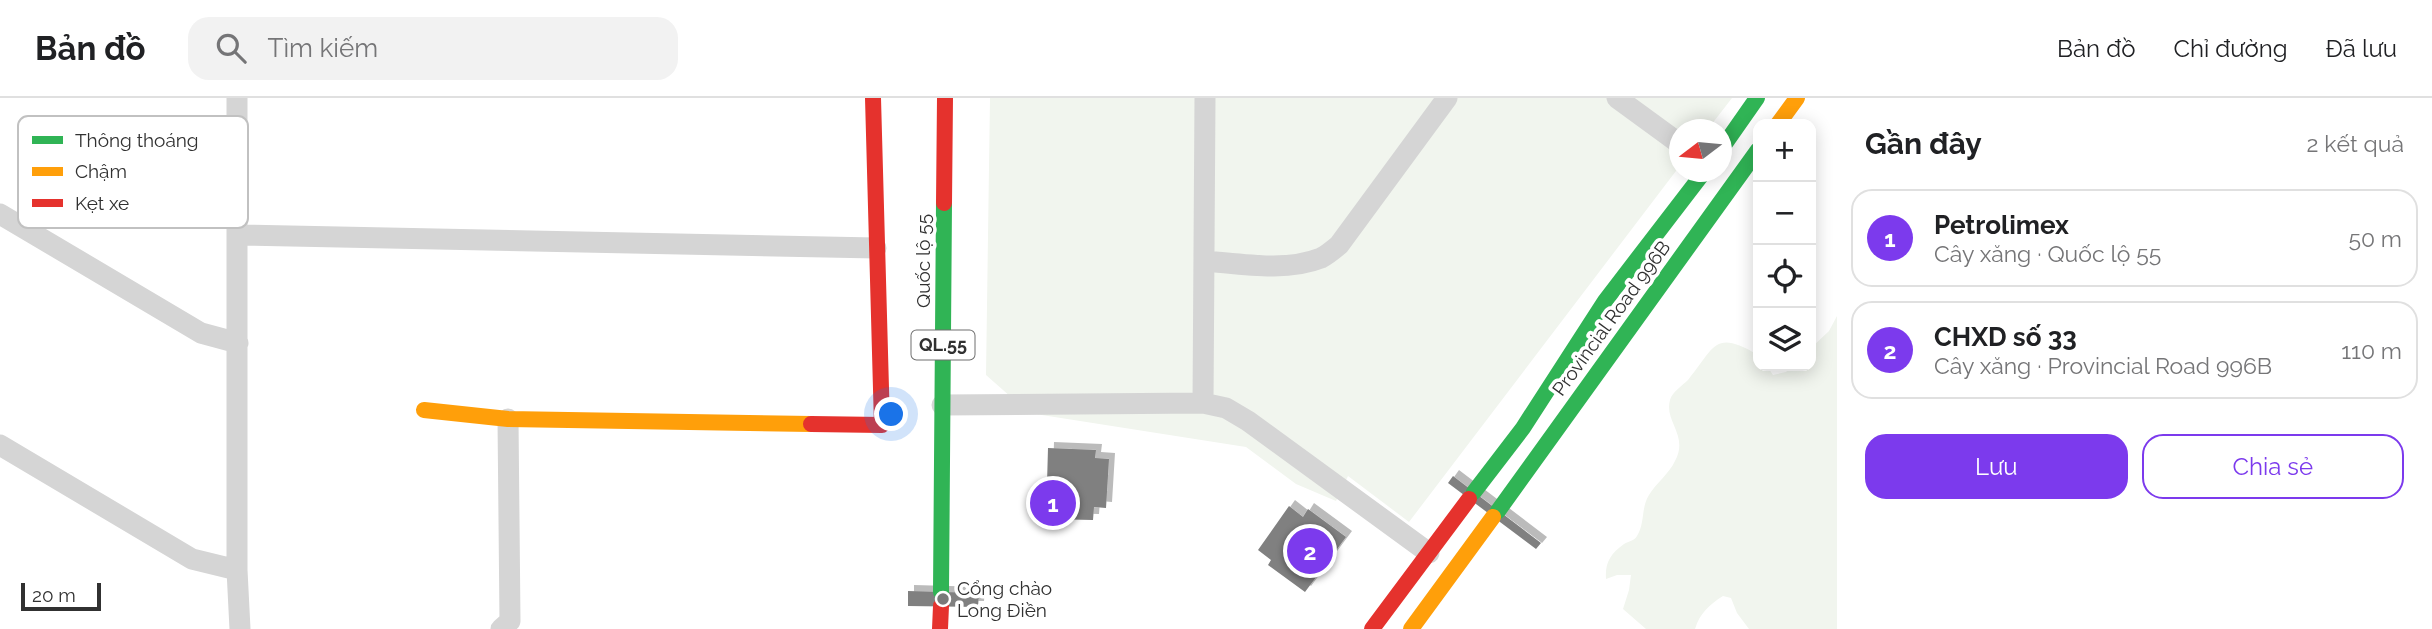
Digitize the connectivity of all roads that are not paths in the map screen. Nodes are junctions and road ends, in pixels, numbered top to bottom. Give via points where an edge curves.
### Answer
1 (237, 98) edge
2 (873, 98) edge
3 (945, 98) edge
4 (1205, 98) edge
5 (1447, 98) edge
6 (1617, 98) edge
7 (1757, 98) edge
8 (1797, 98) edge
9 (237, 116) edge
10 (1782, 119) edge
11 (1732, 133) edge
12 (1669, 137) edge
13 (1753, 157) edge
14 (1696, 182) edge
15 (0, 214) edge
16 (18, 225) edge
17 (24, 228) edge
18 (238, 228) edge
19 (238, 235) junction
20 (876, 248) junction
21 (1205, 261) junction
22 (238, 343) junction
23 (1203, 403) junction
24 (943, 405) junction
25 (424, 410) dead end
26 (508, 419) junction
27 (0, 445) edge
28 (1429, 553) junction
29 (237, 570) junction
30 (240, 629) edge
31 (501, 629) edge
32 (940, 629) edge
33 (1372, 629) edge
34 (1411, 629) edge

1 - 9 street
2 - 20 main road
3 - 24 main road, Quốc lộ 55 / QL.55
4 - 21 street
5 - 21 street via 1339,246 1323,257 1276,265
6 - 12 street
7 - 11 main road
8 - 10 main road
13 - 34 main road, Provincial Road 996B
14 - 28 main road, Provincial Road 996B via 1605,301 1523,428
15 - 16 street
17 - 22 street via 201,332
18 - 19 street
19 - 20 street
19 - 22 street
20 - 26 main road via 882,425
21 - 23 street
22 - 29 street
23 - 24 street
23 - 28 street via 1226,408 1248,421
24 - 32 main road, Quốc lộ 55 / QL.55
25 - 26 main road
26 - 31 street via 510,621
27 - 29 street via 192,559
28 - 33 main road, Provincial Road 996B
29 - 30 street

